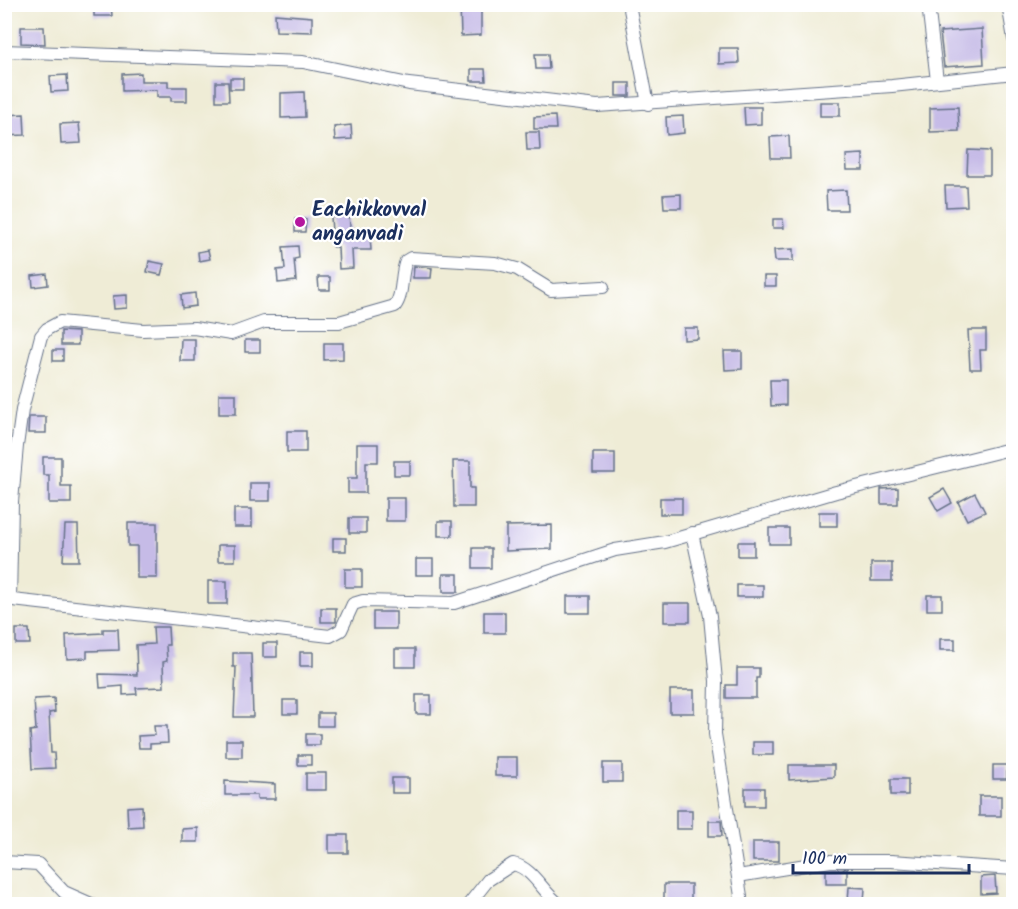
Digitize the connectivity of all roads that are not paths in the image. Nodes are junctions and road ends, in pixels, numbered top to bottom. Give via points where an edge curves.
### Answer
1 (629, 4) edge
2 (928, 4) edge
3 (1008, 4) edge
4 (1014, 39) edge
5 (4, 51) edge
6 (1014, 73) edge
7 (937, 81) junction
8 (648, 104) junction
9 (603, 287) dead end
10 (1014, 448) edge
11 (692, 533) junction
12 (7, 600) edge
13 (4, 862) edge
14 (1014, 869) edge
15 (738, 876) junction
16 (91, 904) edge
17 (469, 904) edge
18 (559, 904) edge
19 (739, 904) edge

1 - 8 street
2 - 7 street
3 - 4 street
5 - 8 street via 303,62 409,84 597,106
6 - 7 street
7 - 8 street
9 - 12 street via 551,290 517,269 495,263 411,258 403,268 400,300 394,306 350,319 321,323 264,321 231,334 194,328 143,330 67,322 53,325 41,336 22,410
10 - 11 street
11 - 12 street via 615,550 454,603 363,601 353,604 341,630 330,636
11 - 15 street via 710,616 716,681 715,734
13 - 16 street via 38,864 64,892
14 - 15 street via 830,861
15 - 19 street
17 - 18 street via 488,880 513,864 533,876

